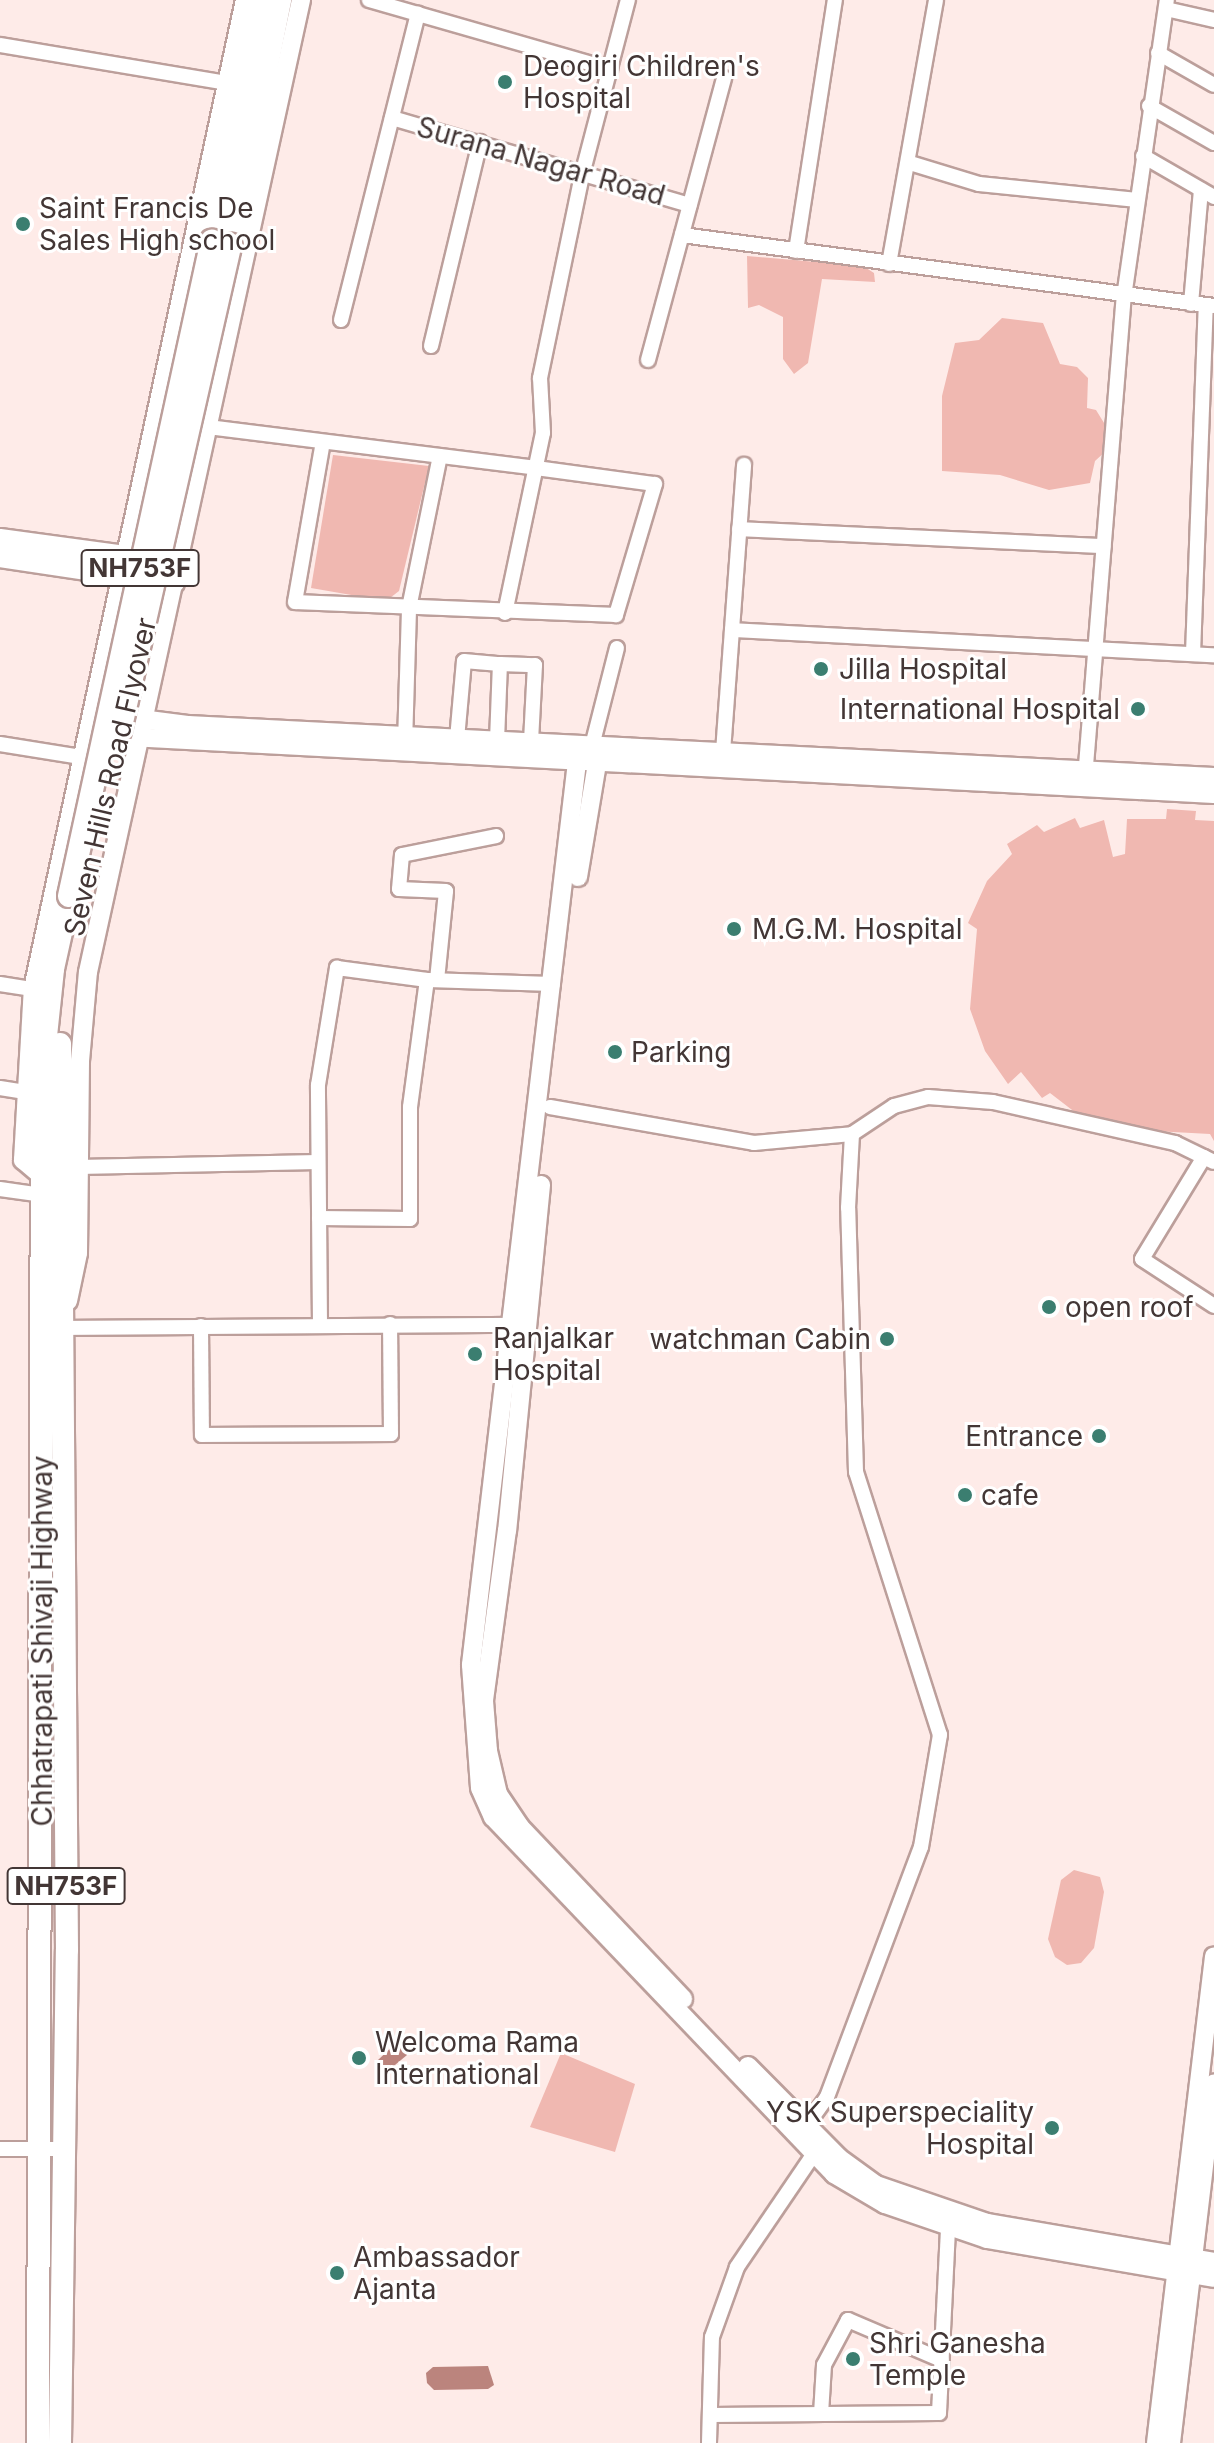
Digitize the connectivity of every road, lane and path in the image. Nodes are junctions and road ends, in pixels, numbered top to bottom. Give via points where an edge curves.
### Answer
1 (245, 0) edge
2 (261, 0) edge
3 (280, 0) edge
4 (301, 0) edge
5 (369, 0) edge
6 (628, 0) edge
7 (835, 0) edge
8 (936, 0) edge
9 (1166, 4) edge
10 (418, 14) junction
11 (1214, 20) edge
12 (0, 45) edge
13 (1158, 53) junction
14 (610, 69) junction
15 (724, 78) dead end
16 (227, 83) junction
17 (1214, 85) edge
18 (1149, 106) junction
19 (392, 118) junction
20 (480, 142) junction
21 (1214, 143) edge
22 (1143, 156) junction
23 (910, 163) junction
24 (583, 171) junction
25 (1207, 193) edge
26 (1137, 200) junction
27 (690, 205) junction
28 (682, 235) junction
29 (796, 251) junction
30 (889, 264) junction
31 (1124, 297) junction
32 (1204, 305) edge
33 (341, 320) dead end
34 (431, 346) dead end
35 (648, 360) dead end
36 (208, 427) junction
37 (323, 442) junction
38 (440, 456) junction
39 (744, 465) dead end
40 (536, 468) junction
41 (739, 529) junction
42 (0, 539) edge
43 (1104, 546) junction
44 (0, 557) edge
45 (122, 564) junction
46 (176, 573) junction
47 (409, 608) junction
48 (505, 613) junction
49 (732, 630) junction
50 (617, 648) dead end
51 (1095, 649) junction
52 (1193, 654) junction
53 (1214, 655) edge
54 (500, 664) junction
55 (91, 708) junction
56 (144, 720) junction
57 (87, 727) junction
58 (457, 739) junction
59 (139, 740) junction
60 (497, 741) junction
61 (531, 742) junction
62 (405, 743) junction
63 (0, 744) edge
64 (589, 751) junction
65 (723, 752) junction
66 (81, 757) junction
67 (1214, 777) edge
68 (1085, 778) junction
69 (1214, 794) edge
70 (496, 836) dead end
71 (432, 980) junction
72 (0, 984) edge
73 (553, 984) junction
74 (33, 989) junction
75 (0, 1088) edge
76 (24, 1092) junction
77 (550, 1107) junction
78 (852, 1134) junction
79 (1209, 1160) edge
80 (318, 1162) junction
81 (78, 1167) junction
82 (42, 1175) junction
83 (0, 1189) edge
84 (319, 1218) junction
85 (1214, 1306) edge
86 (320, 1324) junction
87 (390, 1324) junction
88 (520, 1325) junction
89 (201, 1326) junction
90 (62, 1328) junction
91 (1214, 1956) edge
92 (1214, 2084) edge
93 (1212, 2119) edge
94 (803, 2130) junction
95 (819, 2147) junction
96 (0, 2149) edge
97 (38, 2149) junction
98 (63, 2149) junction
99 (1208, 2177) edge
100 (948, 2226) junction
101 (1214, 2262) edge
102 (1185, 2266) junction
103 (1214, 2278) edge
104 (942, 2360) junction
105 (821, 2414) junction
106 (711, 2415) junction
107 (38, 2443) edge
108 (60, 2443) edge
109 (709, 2443) edge
110 (1156, 2443) edge
111 (1171, 2443) edge

1 - 16 street
2 - 82 highway, Seven Hills Road Flyover / NH753F, bridge via 53,969 42,1074
3 - 90 highway, Seven Hills Road Flyover / NH753F, bridge via 68,967 58,1069
4 - 36 street
5 - 10 street
6 - 14 street
7 - 29 street
8 - 23 street
9 - 11 street
9 - 13 street
10 - 14 street
10 - 19 street
12 - 16 street
13 - 17 street
13 - 18 street
14 - 24 street
15 - 27 street
16 - 45 street
18 - 21 street
18 - 22 street
19 - 20 street, Surana Nagar Road
19 - 33 street
20 - 24 street, Surana Nagar Road
20 - 34 street
22 - 25 street
22 - 26 street
23 - 26 street via 979,184
23 - 30 street
24 - 27 street, Surana Nagar Road
24 - 40 street via 540,378 543,433
25 - 32 street
26 - 31 street
27 - 28 street
28 - 29 street
28 - 35 street
29 - 30 street
30 - 31 street
31 - 32 street
31 - 43 street
32 - 52 street
36 - 37 street
36 - 46 street
37 - 38 street
37 - 47 street via 295,602
38 - 40 street
38 - 47 street
39 - 41 street
40 - 48 street
40 - 48 street via 655,484 616,615
41 - 43 street
41 - 49 street
42 - 45 main road
43 - 51 street
44 - 45 main road
45 - 46 main road
45 - 55 street
46 - 56 street
47 - 48 street
47 - 62 street
49 - 51 street
49 - 65 street
50 - 64 street
51 - 52 street
51 - 68 street
52 - 53 street
54 - 58 street via 464,661
54 - 60 street
54 - 61 street via 535,665
55 - 56 street
55 - 57 street
56 - 59 street
56 - 62 street
57 - 59 street
57 - 66 street
58 - 60 street
58 - 62 street
59 - 62 street
59 - 81 street via 88,972
60 - 61 street
61 - 64 street
62 - 64 street
63 - 66 street
64 - 65 street
64 - 68 street
64 - 73 street
64 - 77 street
65 - 68 street
66 - 74 street
67 - 68 street
68 - 69 street
70 - 71 street via 402,855 399,889 446,891
71 - 73 street
71 - 80 street via 337,968 318,1085
71 - 84 street via 410,1107 410,1219
72 - 74 street
73 - 88 street
74 - 76 street
75 - 76 street
76 - 82 street via 23,1160
77 - 78 street via 754,1143
77 - 88 street
78 - 79 street via 894,1106 928,1097 993,1102 1175,1143
78 - 94 street via 848,1208 856,1472 936,1708 940,1735 921,1847 827,2097
79 - 85 street via 1142,1259
80 - 81 street
80 - 84 street
81 - 90 street via 78,1253
82 - 83 street
82 - 97 highway, Chhatrapati Shivaji Highway / NH753F via 44,1950
84 - 86 street
86 - 87 street
86 - 89 street
87 - 88 street
87 - 89 street via 391,1434 202,1435
88 - 94 street via 486,1522 477,1702 480,1788 493,1817
89 - 90 street
90 - 98 highway, Chhatrapati Shivaji Highway / NH753F
91 - 102 street
92 - 93 street
93 - 99 street
94 - 95 street
95 - 100 street via 834,2174 885,2204
95 - 102 street via 876,2185 987,2223
95 - 106 street via 737,2267 712,2337
96 - 97 street
97 - 98 street
97 - 107 highway, Chhatrapati Shivaji Highway / NH753F
98 - 108 highway, Chhatrapati Shivaji Highway / NH753F
99 - 102 street
100 - 102 street via 987,2239
100 - 104 street
101 - 102 street
102 - 103 street
102 - 110 street
102 - 111 street
104 - 105 street via 939,2413
104 - 105 street via 848,2320 824,2365
105 - 106 street
106 - 109 street

